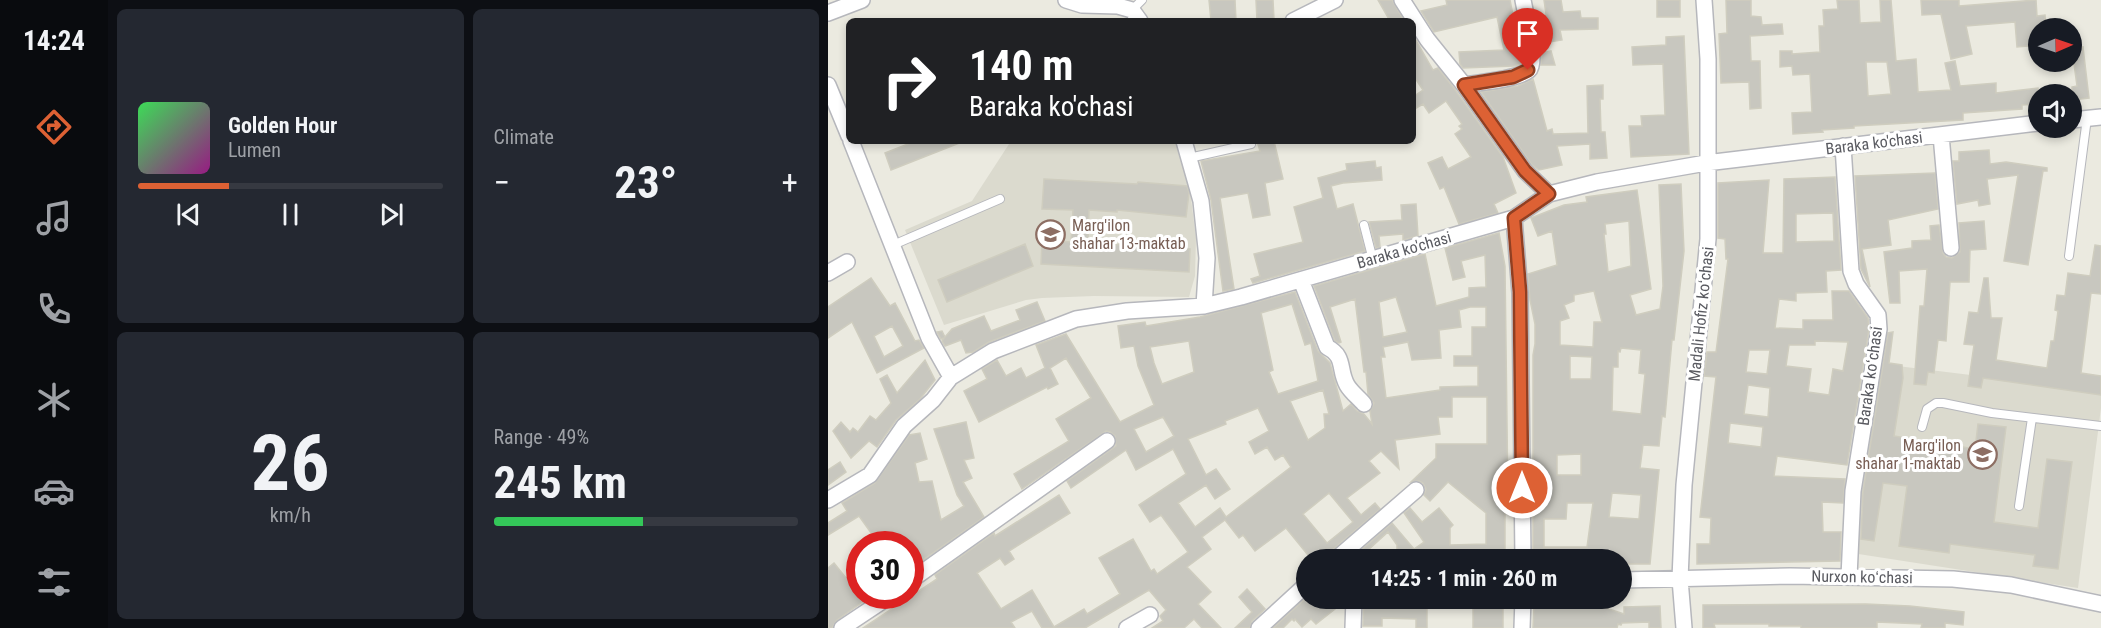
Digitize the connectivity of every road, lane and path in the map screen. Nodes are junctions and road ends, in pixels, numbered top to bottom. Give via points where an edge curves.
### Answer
1 (862, 0) edge
2 (1066, 0) edge
3 (1335, 0) edge
4 (1402, 0) edge
5 (1522, 0) edge
6 (1704, 0) edge
7 (1138, 10) edge
8 (828, 13) edge
9 (1299, 18) edge
10 (1414, 18) edge
11 (1416, 22) edge
12 (828, 85) edge
13 (1464, 85) junction
14 (2086, 118) edge
15 (2028, 124) edge
16 (846, 129) edge
17 (1941, 135) junction
18 (852, 144) edge
19 (1185, 144) edge
20 (1251, 144) dead end
21 (1843, 146) junction
22 (1189, 158) junction
23 (1706, 163) junction
24 (1549, 194) junction
25 (1000, 199) dead end
26 (1514, 218) junction
27 (1364, 225) dead end
28 (892, 245) junction
29 (1951, 248) dead end
30 (2069, 256) dead end
31 (1373, 260) junction
32 (847, 262) dead end
33 (828, 273) edge
34 (1300, 280) junction
35 (1204, 306) junction
36 (951, 377) junction
37 (1364, 404) dead end
38 (2032, 418) junction
39 (2101, 426) edge
40 (1922, 427) dead end
41 (1107, 441) dead end
42 (1416, 490) dead end
43 (828, 500) edge
44 (2019, 506) dead end
45 (1348, 549) edge
46 (1523, 549) edge
47 (924, 571) edge
48 (1849, 577) junction
49 (1680, 579) junction
50 (1632, 580) edge
51 (1296, 594) edge
52 (2101, 604) edge
53 (870, 609) edge
54 (1354, 609) edge
55 (1523, 609) edge
56 (1150, 615) dead end
57 (842, 628) edge
58 (1128, 628) edge
59 (1260, 628) edge
60 (1353, 628) edge
61 (1522, 628) edge
62 (1684, 628) edge

1 - 8 street
2 - 7 street
3 - 9 street
4 - 10 street
5 - 13 street via 1531,66 1513,77
6 - 23 street, Madali Hofiz koʻchasi
11 - 13 street
12 - 16 street
13 - 24 street via 1525,171
14 - 30 lane
15 - 17 street, Baraka ko'chasi
17 - 21 street, Baraka ko'chasi
17 - 29 street
18 - 28 street
19 - 22 street
20 - 22 lane
21 - 23 street, Baraka ko'chasi
21 - 48 street, Baraka koʻchasi via 1851,271 1878,315 1879,329 1853,491
22 - 35 street via 1201,201 1207,258
23 - 24 street, Baraka ko'chasi
23 - 49 street, Madali Hofiz koʻchasi via 1708,239 1684,485
24 - 26 street, Baraka ko'chasi
25 - 28 lane
26 - 31 street, Baraka ko'chasi
26 - 46 street via 1520,292
27 - 31 lane
28 - 36 street via 929,339
31 - 34 street, Baraka ko'chasi
32 - 33 street
34 - 35 street, Baraka ko'chasi
34 - 37 street via 1327,347 1339,356 1347,384
35 - 36 street, Baraka ko'chasi via 1076,318 993,351
36 - 43 street, Baraka ko'chasi via 904,426 870,475
38 - 39 lane
38 - 40 lane via 1936,403 1927,409
38 - 44 lane
41 - 47 street
42 - 45 street
48 - 49 street, Nurxon koʻchasi
48 - 52 street, Nurxon koʻchasi via 1953,579 2011,585
49 - 50 street, Nurxon koʻchasi
49 - 62 street, Madali Hofiz koʻchasi
51 - 59 street
53 - 57 street
54 - 60 street
55 - 61 street
56 - 58 street

